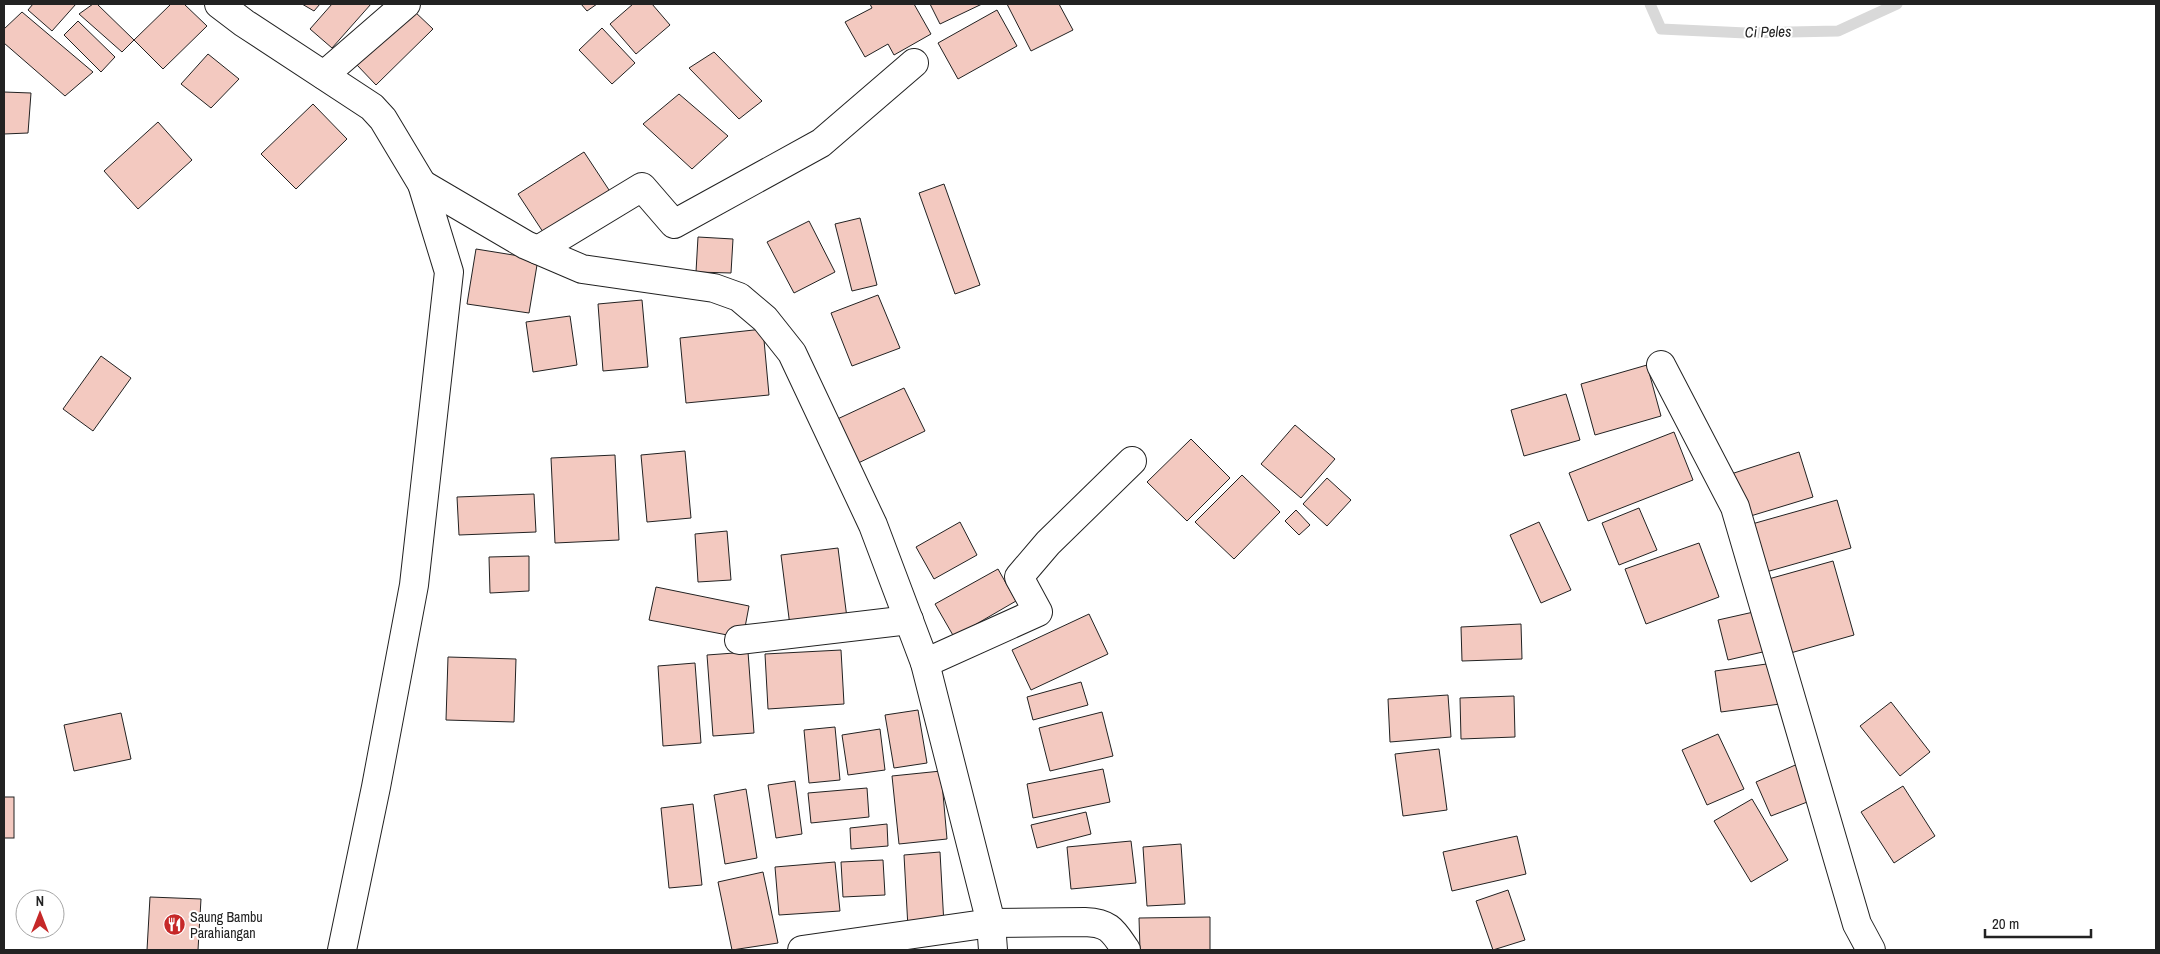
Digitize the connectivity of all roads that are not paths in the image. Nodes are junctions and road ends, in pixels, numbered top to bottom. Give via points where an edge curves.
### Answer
1 (219, 4) edge
2 (406, 4) edge
3 (914, 63) dead end
4 (324, 75) junction
5 (422, 184) junction
6 (538, 250) junction
7 (1661, 365) dead end
8 (1132, 461) dead end
9 (909, 620) junction
10 (740, 640) dead end
11 (925, 663) junction
12 (991, 923) junction
13 (342, 950) edge
14 (802, 950) edge
15 (993, 950) edge
16 (1126, 950) edge
17 (1872, 950) edge

1 - 4 street
2 - 4 street
3 - 6 street via 821,143 674,224 642,187
4 - 5 street via 372,107 383,119
5 - 6 street
5 - 13 street via 449,272 414,585
6 - 9 street via 582,269 714,288 740,298 765,319 792,353 873,525
7 - 17 street via 1735,507 1857,924
8 - 11 street via 1048,543 1019,577 1038,612
9 - 10 street
9 - 11 street
11 - 12 street
12 - 14 street
12 - 15 street
12 - 16 street via 1098,922 1112,929

